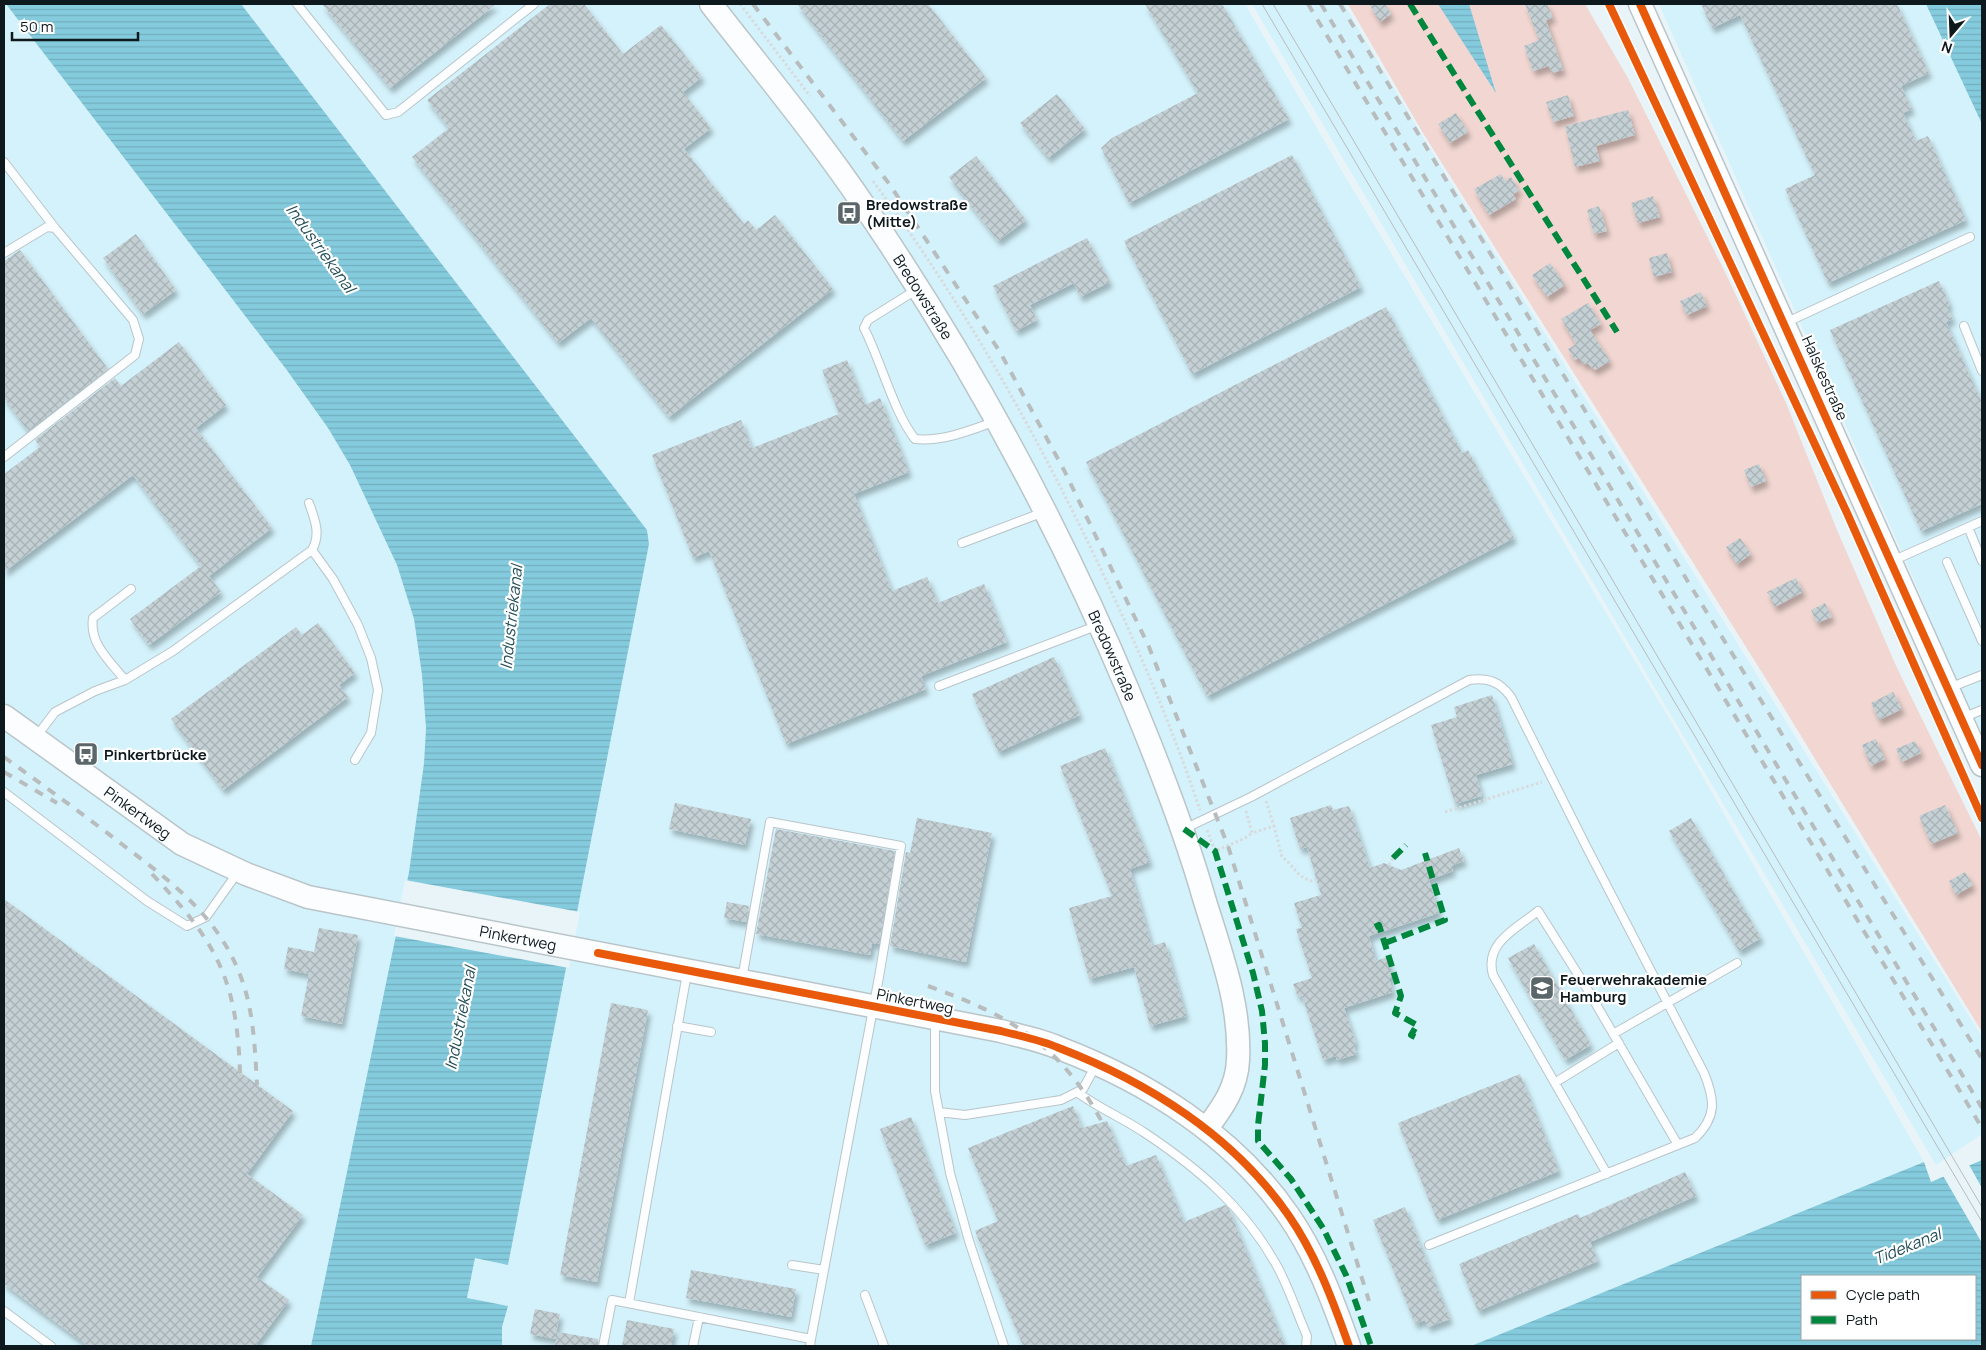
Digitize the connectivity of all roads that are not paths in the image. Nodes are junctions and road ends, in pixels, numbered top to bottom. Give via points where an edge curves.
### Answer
1 (297, 4) edge
2 (534, 4) edge
3 (711, 4) edge
4 (1640, 4) edge
5 (4, 162) edge
6 (55, 228) junction
7 (1970, 236) dead end
8 (4, 253) edge
9 (917, 289) junction
10 (1785, 323) junction
11 (1964, 326) dead end
12 (1982, 371) edge
13 (998, 420) junction
14 (4, 457) edge
15 (309, 503) dead end
16 (1046, 511) junction
17 (1982, 521) edge
18 (1968, 528) junction
19 (962, 543) dead end
20 (312, 550) junction
21 (1892, 561) junction
22 (1982, 561) edge
23 (1947, 562) dead end
24 (131, 589) dead end
25 (1100, 624) junction
26 (1982, 641) edge
27 (1982, 675) edge
28 (125, 680) junction
29 (939, 686) dead end
30 (1949, 688) junction
31 (1972, 714) edge
32 (4, 716) edge
33 (35, 739) junction
34 (355, 760) dead end
35 (1982, 765) edge
36 (4, 792) edge
37 (1184, 829) junction
38 (239, 871) junction
39 (1737, 963) dead end
40 (687, 971) junction
41 (742, 981) junction
42 (1667, 1002) junction
43 (874, 1007) junction
44 (935, 1019) junction
45 (677, 1026) junction
46 (711, 1032) dead end
47 (1613, 1034) junction
48 (1618, 1043) junction
49 (1097, 1064) junction
50 (1556, 1082) junction
51 (1077, 1092) junction
52 (939, 1112) junction
53 (1207, 1128) junction
54 (1678, 1145) junction
55 (1607, 1174) junction
56 (1429, 1245) dead end
57 (792, 1265) dead end
58 (824, 1270) junction
59 (865, 1295) dead end
60 (629, 1303) junction
61 (4, 1311) edge
62 (699, 1317) junction
63 (810, 1342) edge
64 (51, 1346) edge
65 (603, 1346) edge
66 (694, 1346) edge
67 (884, 1346) edge
68 (1004, 1346) edge
69 (1306, 1346) edge
70 (1349, 1346) edge

1 - 2 lane via 386,116 398,112
3 - 9 street, Bredowstraße via 865,206
4 - 10 street, Halskestraße
5 - 6 lane
6 - 8 lane via 47,227
6 - 14 lane via 133,320 139,339 135,355
7 - 10 lane
9 - 13 street, Bredowstraße
9 - 13 lane via 868,320 864,328 906,427 915,439 924,440 965,432
10 - 21 street, Halskestraße
11 - 12 lane
13 - 16 street, Bredowstraße
15 - 20 lane via 317,524 317,541
16 - 19 lane
16 - 25 street, Bredowstraße
17 - 18 lane
18 - 21 lane
18 - 22 lane
20 - 28 lane via 173,651
20 - 34 lane via 333,579 358,625 371,658 378,690 371,733
21 - 30 street, Halskestraße
23 - 26 lane
24 - 28 lane via 93,618 91,630 98,646
25 - 29 lane
25 - 37 street, Bredowstraße
27 - 30 lane
28 - 33 lane via 55,712
30 - 31 street, Halskestraße
31 - 35 street, Halskestraße
32 - 33 street, Pinkertweg
33 - 38 street, Pinkertweg via 172,838
36 - 38 lane via 146,901 187,926 206,917
37 - 42 lane via 1263,791 1470,680 1479,678 1496,682 1511,697
37 - 53 street, Bredowstraße via 1230,983 1238,1026 1238,1062 1234,1082 1228,1100
38 - 40 street, Pinkertweg via 308,897
39 - 42 lane
40 - 41 street, Pinkertweg
40 - 45 lane
41 - 43 street, Pinkertweg
41 - 43 lane via 770,822 901,846
42 - 47 lane
42 - 54 lane via 1704,1073 1712,1100 1712,1114 1706,1127 1695,1138
43 - 44 street, Pinkertweg
43 - 58 lane
44 - 49 street, Pinkertweg via 1038,1041
44 - 52 lane via 935,1091
45 - 46 lane
45 - 60 lane
47 - 48 lane
47 - 50 lane via 1538,911 1504,937 1493,950 1490,963 1493,975
48 - 50 lane
48 - 54 lane
49 - 51 lane via 1086,1084
49 - 53 street, Pinkertweg via 1164,1100
50 - 55 lane
51 - 52 lane via 1061,1100 965,1115
51 - 69 lane via 1143,1131 1200,1172 1242,1214 1277,1266 1307,1336
52 - 68 lane via 950,1173 966,1232
53 - 70 street via 1245,1163 1289,1216 1318,1267
54 - 55 lane
55 - 56 lane
57 - 58 lane
58 - 63 lane
59 - 67 lane
60 - 62 lane
60 - 65 lane via 612,1300
61 - 64 lane
62 - 63 lane
62 - 66 lane

